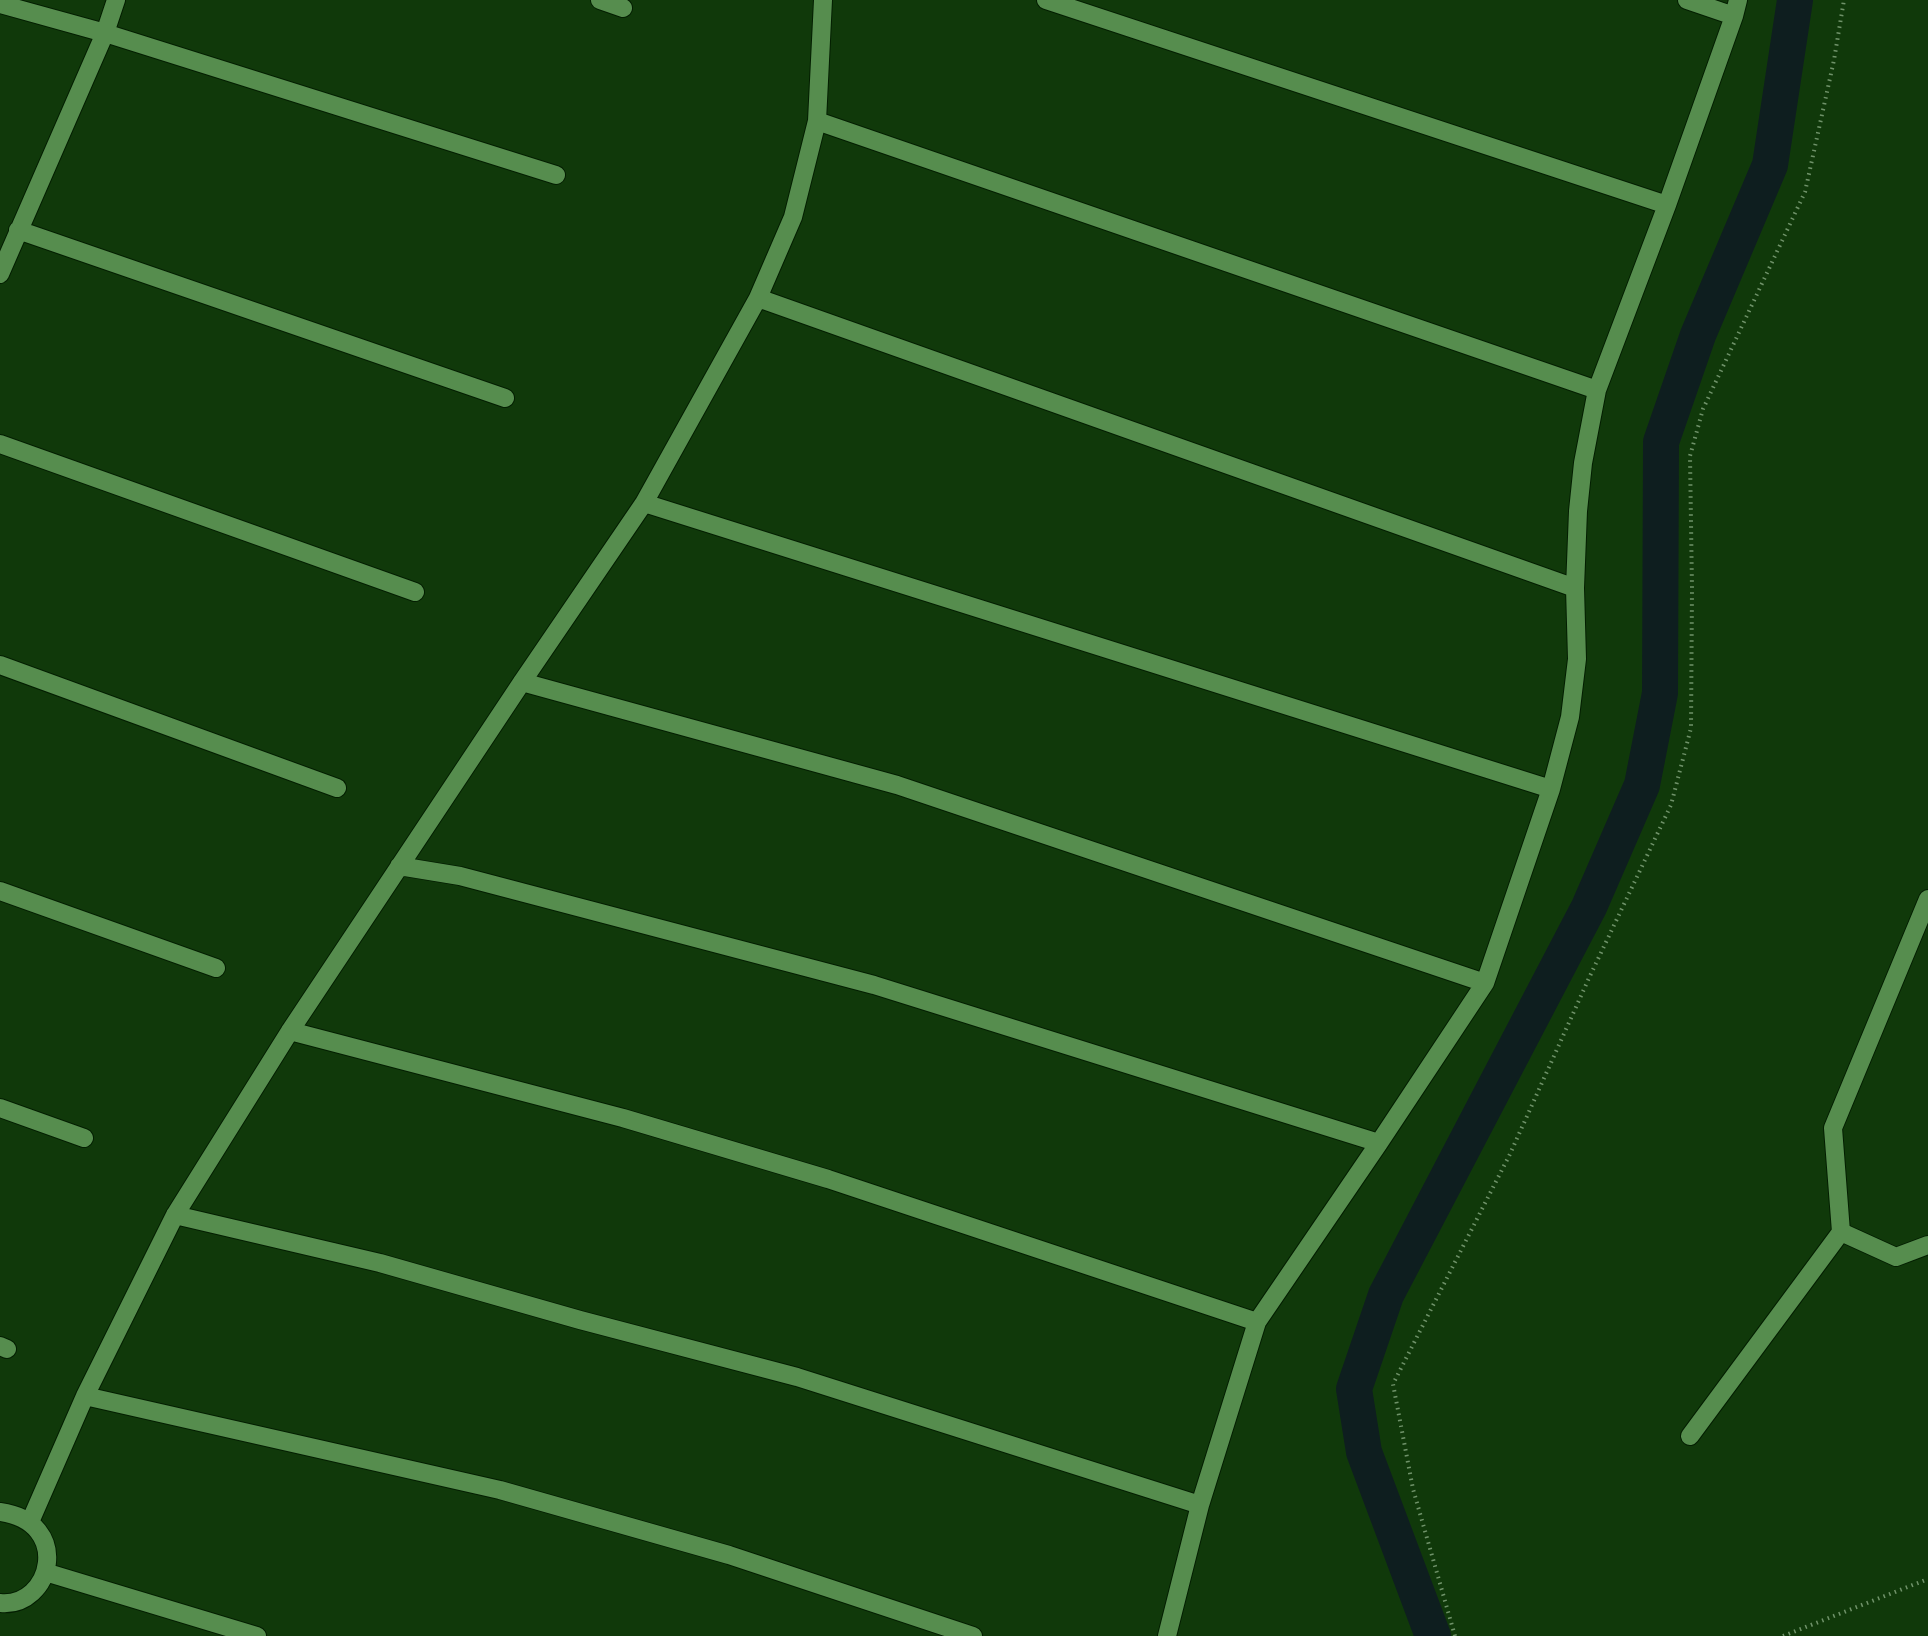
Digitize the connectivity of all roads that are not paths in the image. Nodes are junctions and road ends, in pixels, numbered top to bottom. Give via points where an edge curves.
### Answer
1 (116, 0) edge
2 (600, 0) edge
3 (822, 0) edge
4 (1046, 0) edge
5 (1687, 0) edge
6 (0, 4) edge
7 (622, 8) dead end
8 (1736, 8) edge
9 (105, 33) junction
10 (817, 121) junction
11 (556, 175) dead end
12 (1667, 205) junction
13 (18, 230) junction
14 (0, 274) edge
15 (758, 298) junction
16 (1597, 390) junction
17 (505, 398) dead end
18 (0, 444) edge
19 (644, 503) junction
20 (1575, 588) junction
21 (415, 592) dead end
22 (0, 665) edge
23 (522, 682) junction
24 (337, 788) dead end
25 (1551, 789) junction
26 (399, 866) junction
27 (0, 891) edge
28 (1928, 899) edge
29 (216, 968) dead end
30 (1485, 983) junction
31 (290, 1031) junction
32 (0, 1108) edge
33 (84, 1138) dead end
34 (1380, 1143) junction
35 (175, 1215) junction
36 (1841, 1232) junction
37 (1928, 1245) edge
38 (1257, 1322) junction
39 (85, 1396) junction
40 (1690, 1436) dead end
41 (1200, 1505) junction
42 (0, 1512) edge
43 (30, 1522) junction
44 (45, 1572) junction
45 (0, 1603) edge
46 (256, 1636) edge
47 (973, 1636) edge
48 (1167, 1636) edge

1 - 9 street
2 - 7 street
3 - 10 street
4 - 12 street
5 - 8 street
6 - 9 street
8 - 12 street
9 - 11 street
9 - 13 street
10 - 15 street via 793,217
10 - 16 street
12 - 16 street
13 - 14 street
13 - 17 street
15 - 19 street
15 - 20 street
16 - 20 street via 1583,463
18 - 21 street
19 - 23 street
19 - 25 street
20 - 25 street via 1577,658 1570,717
22 - 24 street
23 - 26 street
23 - 30 street via 897,785
25 - 30 street
26 - 31 street
26 - 34 street via 460,876 874,985
27 - 29 street
28 - 36 street via 1833,1128
30 - 34 street
31 - 35 street
31 - 38 street via 623,1118 805,1172
32 - 33 street
34 - 38 street
35 - 39 street
35 - 41 street via 380,1263 797,1377
36 - 37 street via 1896,1257
36 - 40 street
38 - 41 street
39 - 43 street
39 - 47 street via 500,1490 729,1556
41 - 48 street
42 - 43 street via 16,1514
43 - 44 street via 43,1536 48,1554
44 - 45 street via 37,1587 24,1598
44 - 46 street

